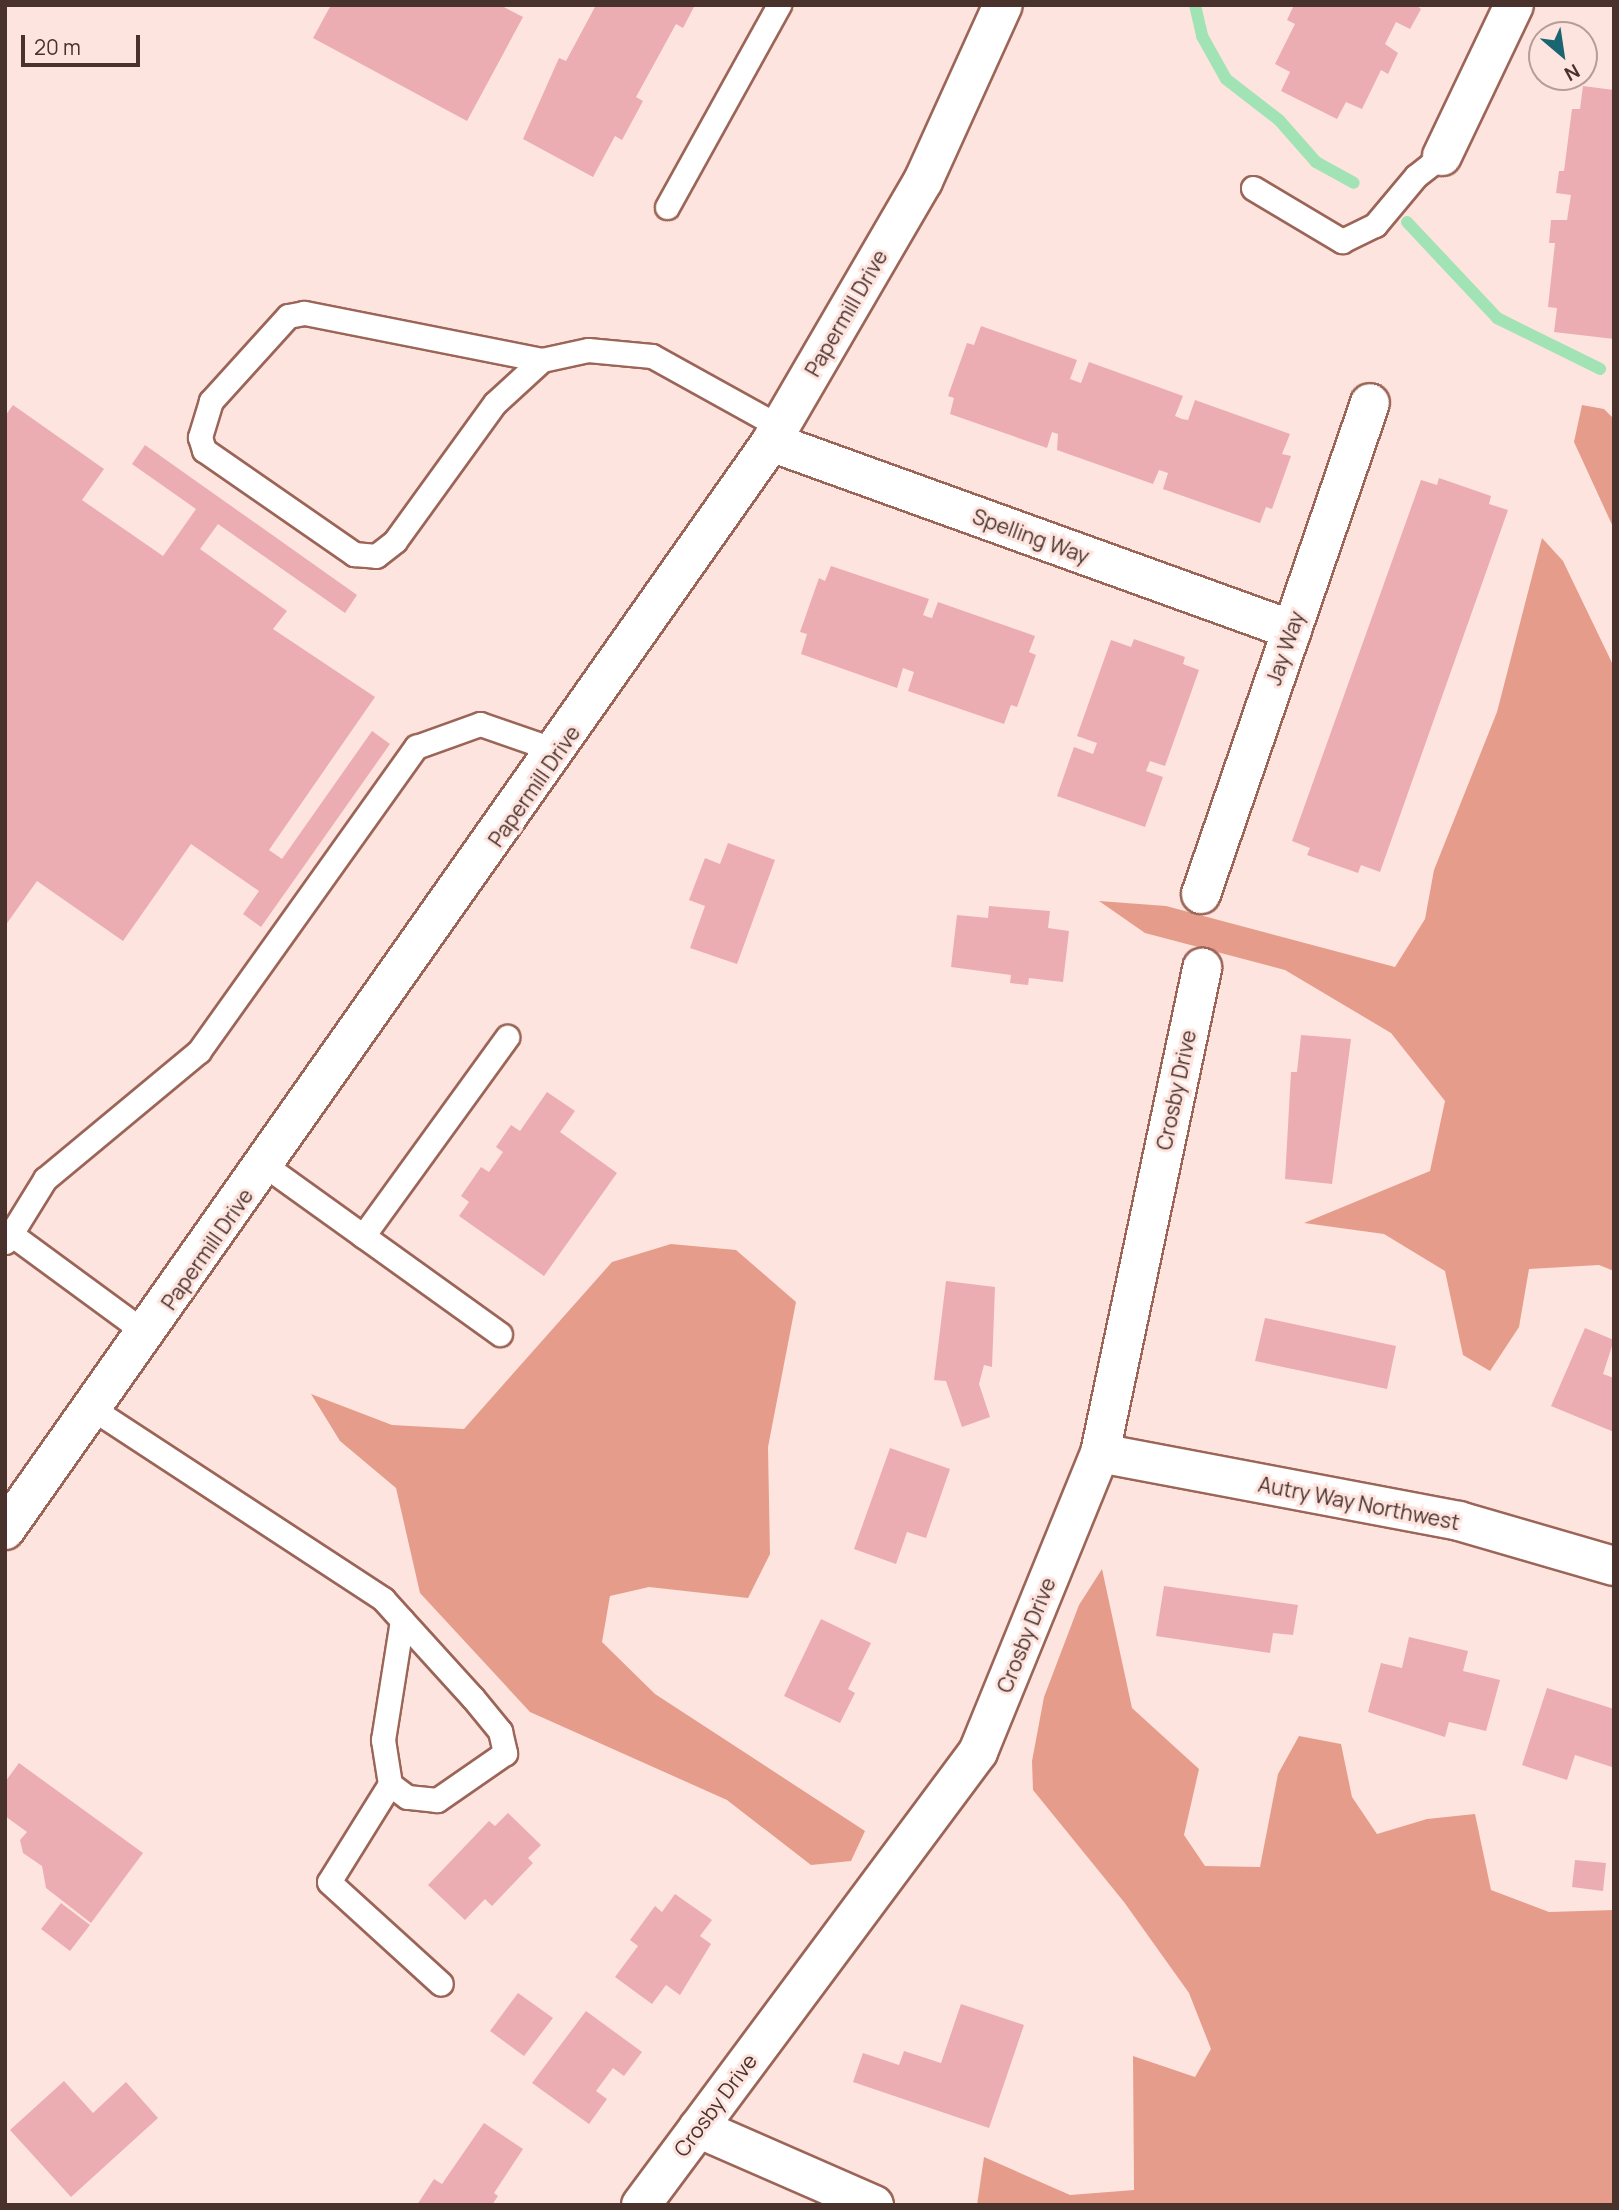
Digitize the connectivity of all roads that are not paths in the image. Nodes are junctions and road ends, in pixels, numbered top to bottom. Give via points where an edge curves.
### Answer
1 (779, 5) edge
2 (1002, 5) edge
3 (1514, 5) edge
4 (1442, 156) joint
5 (1253, 188) dead end
6 (667, 207) dead end
7 (542, 360) junction
8 (1370, 403) dead end
9 (775, 435) junction
10 (1292, 630) junction
11 (558, 751) junction
12 (1201, 894) dead end
13 (1202, 968) dead end
14 (507, 1037) dead end
15 (266, 1166) junction
16 (363, 1236) junction
17 (8, 1238) edge
18 (147, 1334) junction
19 (500, 1334) dead end
20 (93, 1409) junction
21 (1100, 1454) junction
22 (5, 1530) edge
23 (1614, 1566) edge
24 (402, 1620) junction
25 (390, 1784) junction
26 (441, 1984) dead end
27 (698, 2128) junction
28 (640, 2205) edge
29 (874, 2205) edge

1 - 6 lane
2 - 9 street, Papermill Drive via 923,181
3 - 4 street
4 - 5 lane via 1416,176 1375,225 1342,242
7 - 7 lane via 495,404 395,541 376,556 354,554 204,450 200,437 211,401 288,316 304,313
7 - 9 lane via 588,350 652,356
8 - 10 street, Jay Way
9 - 10 street, Spelling Way
9 - 11 street, Papermill Drive
10 - 12 street, Jay Way
11 - 15 street, Papermill Drive
11 - 17 lane via 480,724 416,747 199,1051 45,1179
13 - 21 street, Crosby Drive
14 - 16 lane
15 - 16 lane
15 - 18 street, Papermill Drive
16 - 19 lane
17 - 18 lane
18 - 20 street, Papermill Drive
20 - 22 street, Papermill Drive
20 - 24 lane via 383,1599
21 - 23 street, Autry Way Northwest via 1459,1521
21 - 27 street, Crosby Drive via 978,1752
24 - 25 lane via 383,1740
24 - 25 lane via 500,1731 505,1753 437,1800 407,1797
25 - 26 lane via 329,1882
27 - 28 street, Crosby Drive
27 - 29 street

